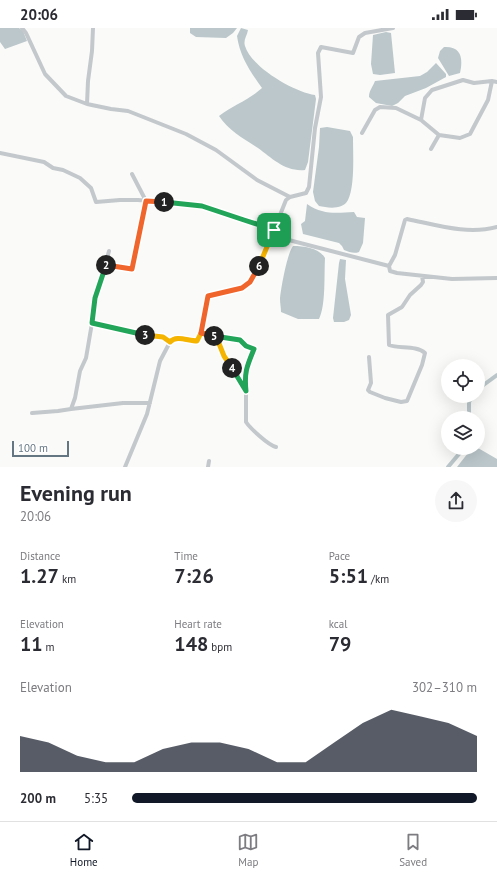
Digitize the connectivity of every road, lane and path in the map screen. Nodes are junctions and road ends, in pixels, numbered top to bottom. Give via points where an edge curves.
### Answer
1 (22, 28) edge
2 (93, 28) edge
3 (393, 28) edge
4 (495, 82) edge
5 (87, 104) junction
6 (421, 120) junction
7 (362, 133) dead end
8 (439, 135) junction
9 (431, 149) dead end
10 (0, 153) edge
11 (132, 174) dead end
12 (290, 197) junction
13 (146, 201) junction
14 (497, 227) edge
15 (274, 230) junction
16 (109, 251) dead end
17 (105, 265) junction
18 (389, 266) junction
19 (422, 276) junction
20 (497, 278) edge
21 (92, 323) junction
22 (201, 333) junction
23 (216, 336) junction
24 (170, 342) junction
25 (370, 357) dead end
26 (246, 391) junction
27 (150, 403) junction
28 (71, 409) junction
29 (32, 413) dead end
30 (276, 447) dead end
31 (209, 461) dead end
32 (125, 467) edge
33 (208, 467) edge

1 - 5 street via 45,74 66,96
2 - 5 street
3 - 12 street via 365,33 359,37 353,53 321,47 318,53 321,97 315,128 310,187 306,193
4 - 6 street via 474,83 463,80 432,90 425,98
4 - 8 street via 470,134 460,138
5 - 12 street via 128,111 186,134 216,150 257,180
6 - 7 street via 396,108 380,107 375,110
6 - 8 street
8 - 9 street
10 - 13 street via 44,162 80,178 91,188 96,202
11 - 13 street
12 - 15 street via 286,200
13 - 15 street via 202,206
13 - 17 street via 132,269
14 - 18 street via 478,231 448,228 407,219
15 - 18 street via 280,238
15 - 22 street via 247,286 208,296
16 - 17 street
17 - 21 street via 95,298
18 - 19 street via 390,271
19 - 20 street via 452,279
19 - 25 street via 421,286 410,294 402,307 388,315 389,345 421,350 425,353 407,400 401,402 370,392
21 - 24 street via 163,337
21 - 28 street via 86,358 80,371
22 - 23 street
22 - 24 street via 197,341 177,338
23 - 26 street via 224,356
23 - 26 street via 240,340 254,349 248,361
24 - 27 street via 160,362
26 - 30 street via 246,422 269,444
27 - 28 street
27 - 32 street
28 - 29 street
31 - 33 street

